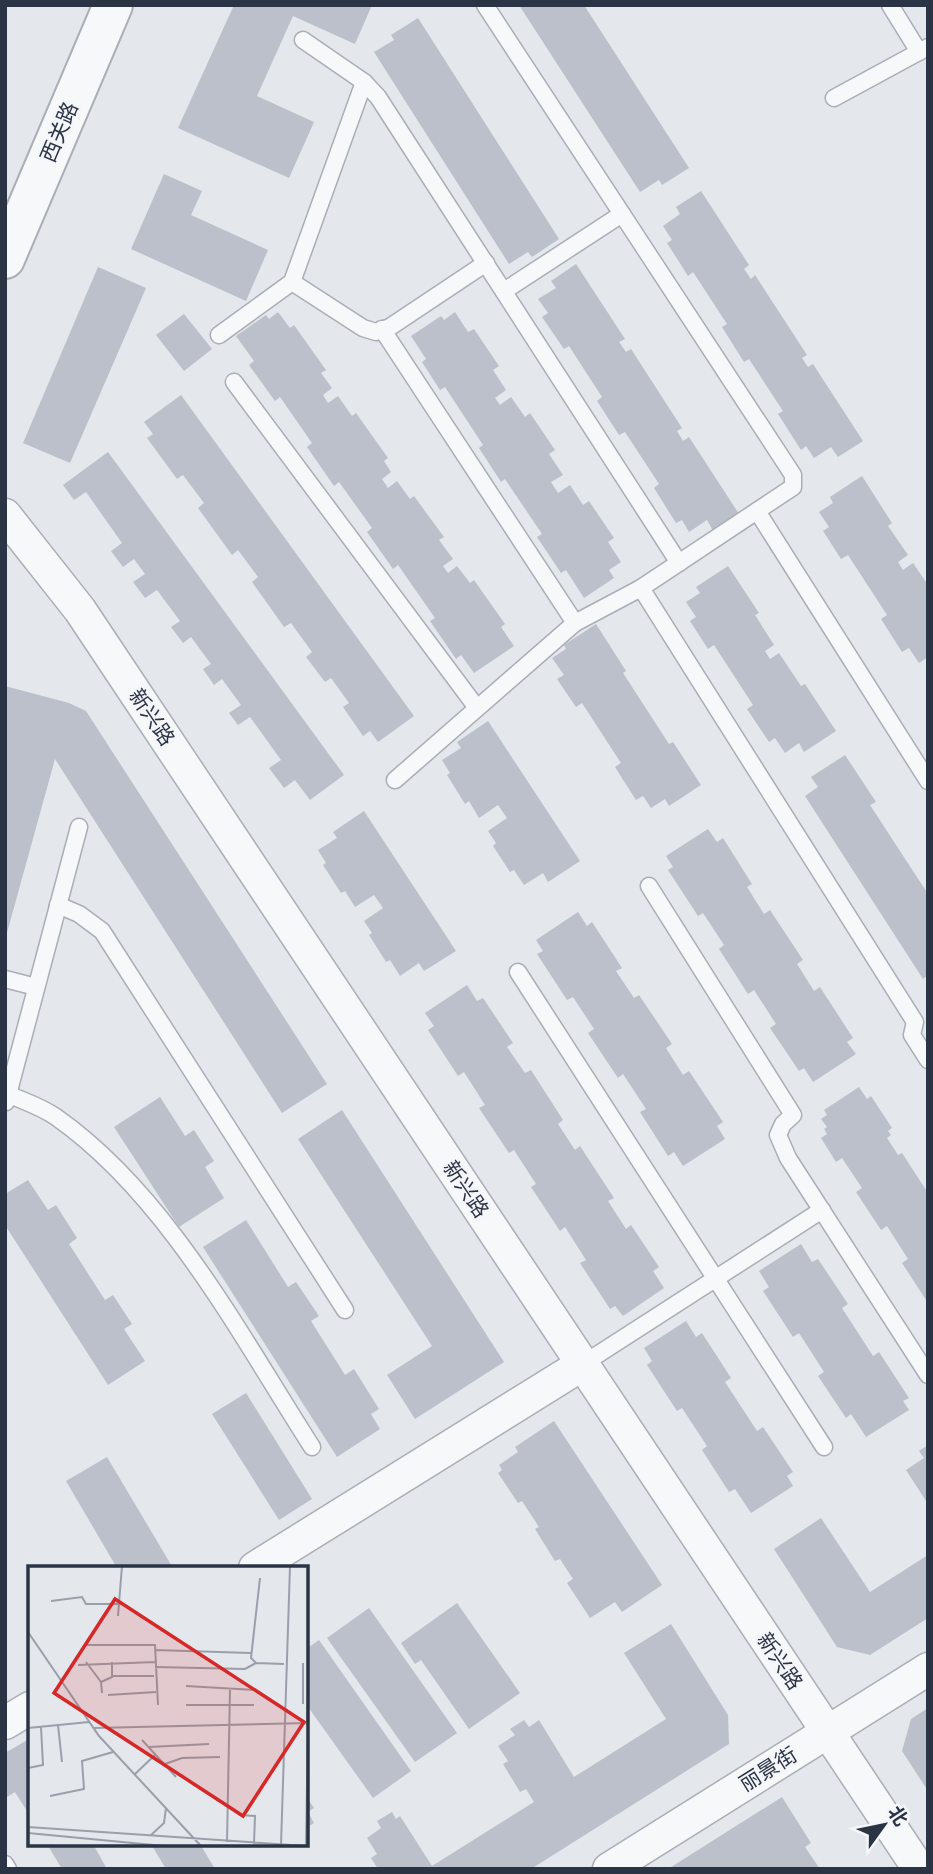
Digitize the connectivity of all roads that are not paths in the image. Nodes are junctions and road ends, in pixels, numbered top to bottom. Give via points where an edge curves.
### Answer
1 (113, 5) edge
2 (485, 5) edge
3 (890, 5) edge
4 (303, 40) dead end
5 (923, 49) edge
6 (364, 82) junction
7 (834, 98) dead end
8 (622, 214) junction
9 (5, 259) edge
10 (486, 262) junction
11 (292, 282) junction
12 (504, 291) junction
13 (382, 329) junction
14 (219, 335) dead end
15 (234, 382) dead end
16 (757, 511) junction
17 (5, 515) edge
18 (679, 562) junction
19 (641, 588) junction
20 (575, 623) junction
21 (477, 708) junction
22 (396, 780) dead end
23 (928, 781) edge
24 (79, 827) dead end
25 (649, 886) dead end
26 (58, 905) junction
27 (518, 972) dead end
28 (5, 979) edge
29 (36, 987) junction
30 (922, 1018) edge
31 (928, 1060) edge
32 (6, 1098) edge
33 (822, 1210) junction
34 (716, 1278) junction
35 (345, 1310) dead end
36 (583, 1364) junction
37 (928, 1375) edge
38 (312, 1447) dead end
39 (824, 1447) dead end
40 (258, 1566) edge
41 (928, 1669) edge
42 (28, 1709) edge
43 (5, 1723) edge
44 (828, 1732) junction
45 (5, 1864) edge
46 (8, 1869) edge
47 (609, 1869) edge
48 (919, 1869) edge

1 - 9 street, 西关路
2 - 8 lane
3 - 5 lane
4 - 6 lane
5 - 7 lane
6 - 10 lane
6 - 11 lane
8 - 12 lane
8 - 16 lane via 793,475 793,487
10 - 12 lane
10 - 13 lane
11 - 13 lane via 363,328
11 - 14 lane
12 - 18 lane
13 - 20 lane
15 - 21 lane
16 - 18 lane
16 - 23 lane
17 - 36 street, 新兴路 via 80,610
18 - 19 lane
19 - 20 lane
19 - 30 lane
20 - 21 lane
21 - 22 lane
24 - 26 lane
25 - 33 lane via 793,1115 778,1135
26 - 29 lane
26 - 35 lane via 102,931
27 - 34 lane
28 - 29 lane
29 - 32 lane
30 - 31 lane via 912,1035
32 - 38 lane via 54,1115 132,1186 181,1244
33 - 34 lane
33 - 37 lane
34 - 36 lane
34 - 39 lane
36 - 40 street
36 - 44 street, 新兴路
41 - 44 street, 丽景街
42 - 43 street
44 - 47 street, 丽景街
44 - 48 street, 新兴路
45 - 46 lane

